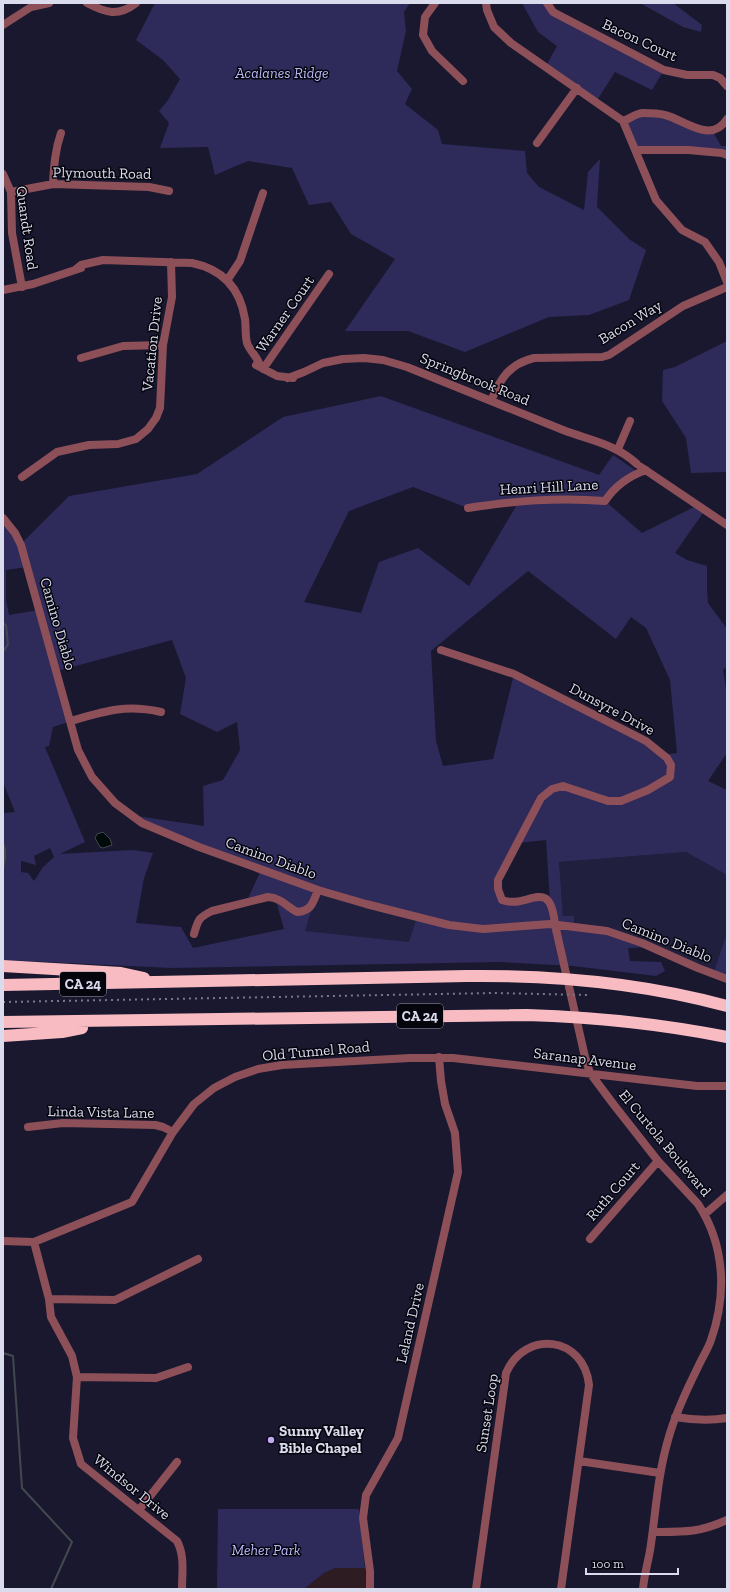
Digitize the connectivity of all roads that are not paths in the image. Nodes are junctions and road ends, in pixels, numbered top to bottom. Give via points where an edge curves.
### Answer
1 (49, 3) edge
2 (87, 3) edge
3 (136, 3) edge
4 (435, 3) edge
5 (486, 3) edge
6 (547, 3) edge
7 (3, 25) edge
8 (463, 81) dead end
9 (727, 86) edge
10 (577, 88) junction
11 (727, 119) edge
12 (623, 122) junction
13 (61, 133) dead end
14 (537, 143) dead end
15 (636, 150) junction
16 (727, 155) edge
17 (3, 174) edge
18 (53, 184) junction
19 (169, 191) dead end
20 (11, 192) junction
21 (263, 193) dead end
22 (171, 262) junction
23 (329, 274) dead end
24 (228, 280) junction
25 (727, 282) edge
26 (727, 287) edge
27 (22, 288) junction
28 (3, 290) edge
29 (163, 344) junction
30 (81, 358) dead end
31 (261, 368) junction
32 (492, 401) junction
33 (630, 421) dead end
34 (584, 438) junction
35 (618, 449) junction
36 (637, 464) junction
37 (646, 470) junction
38 (22, 477) dead end
39 (468, 508) dead end
40 (3, 518) edge
41 (727, 525) edge
42 (441, 650) dead end
43 (161, 712) dead end
44 (71, 721) junction
45 (318, 890) junction
46 (555, 925) junction
47 (194, 934) dead end
48 (3, 966) edge
49 (727, 979) edge
50 (163, 982) junction
51 (3, 985) edge
52 (727, 1006) edge
53 (3, 1022) edge
54 (111, 1022) junction
55 (3, 1036) edge
56 (727, 1037) edge
57 (439, 1057) junction
58 (590, 1073) junction
59 (727, 1086) edge
60 (28, 1127) dead end
61 (172, 1132) junction
62 (658, 1161) junction
63 (727, 1195) edge
64 (705, 1214) junction
65 (590, 1239) dead end
66 (3, 1241) edge
67 (34, 1242) junction
68 (198, 1259) dead end
69 (49, 1299) junction
70 (188, 1367) dead end
71 (77, 1377) junction
72 (675, 1417) junction
73 (727, 1418) edge
74 (578, 1461) junction
75 (177, 1462) dead end
76 (660, 1473) junction
77 (139, 1510) junction
78 (727, 1520) edge
79 (653, 1532) junction
80 (182, 1589) edge
81 (370, 1589) edge
82 (476, 1589) edge
83 (561, 1589) edge
84 (643, 1589) edge

1 - 7 street via 31,7
2 - 3 street via 102,11 117,13
4 - 8 street via 425,17 423,35 432,51
5 - 10 street via 494,27 511,43
6 - 9 street, Bacon Court via 553,12 664,70 687,75 713,75
10 - 12 street
10 - 14 street
11 - 12 street via 725,123 712,130 698,129 665,115 641,113
12 - 15 street
13 - 18 street via 57,144
15 - 16 street via 688,150
15 - 25 street via 656,200 682,230 705,242 719,262
17 - 20 street, Quandt Road
18 - 19 street, Plymouth Road via 149,187
18 - 20 street, Plymouth Road
20 - 27 street, Quandt Road via 12,233
21 - 24 street via 240,261
22 - 24 street via 205,265
22 - 27 street via 103,260 81,265
22 - 29 street, Vacation Drive via 172,297
23 - 31 street, Warner Court
24 - 31 street via 242,310 241,332 245,350 250,359
26 - 32 street, Bacon Way via 683,306 609,355 525,360 507,372 497,385
27 - 28 street
29 - 30 street via 123,346
29 - 38 street, Vacation Drive via 160,408 148,429 136,439 118,444 89,445 57,452
31 - 32 street, Springbrook Road via 288,378 323,363 343,359 383,360
32 - 34 street, Springbrook Road
33 - 35 street
34 - 35 street, Springbrook Road
34 - 36 street, Springbrook Road via 590,444
35 - 36 street, Springbrook Road
36 - 37 street, Springbrook Road
37 - 39 street, Henri Hill Lane via 634,474 620,484 610,492 605,501 549,498
37 - 41 street, Springbrook Road
40 - 44 street, Camino Diablo via 21,545
42 - 46 street, Dunsyre Drive via 514,674 646,741 667,758 671,765 670,777 648,790 621,800 608,801 563,786 552,789 541,798 498,880 498,889 502,900 509,902 537,896 546,898 554,912
43 - 44 street via 119,708
44 - 45 street, Camino Diablo via 78,750 92,777 115,803 142,823 199,847
45 - 46 street, Camino Diablo via 449,925 483,929
45 - 47 street via 310,908 304,912 297,912 282,901 268,897 205,914 198,920
46 - 49 street, Camino Diablo via 607,931
46 - 58 street, El Curtola Boulevard
48 - 50 highway via 122,973
50 - 51 highway, CA 24
50 - 52 highway, CA 24 via 521,976 622,984
53 - 54 highway, CA 24
54 - 55 highway via 62,1032
54 - 56 highway, CA 24 via 533,1015 633,1022
57 - 58 street, Saranap Avenue
57 - 61 street, Old Tunnel Road via 258,1069 235,1077 209,1092 186,1113
57 - 81 street, Leland Drive via 445,1104 455,1133 458,1172 398,1438 366,1495 363,1518
58 - 59 street, Saranap Avenue via 697,1086
58 - 62 street, El Curtola Boulevard
60 - 61 street, Linda Vista Lane via 64,1122 154,1125
61 - 67 street, Old Tunnel Road via 132,1202
62 - 64 street, El Curtola Boulevard
62 - 65 street, Ruth Court
63 - 64 street
64 - 72 street, El Curtola Boulevard via 720,1259 722,1279 718,1316 711,1341
66 - 67 street, Old Tunnel Road
67 - 69 street, Windsor Drive
68 - 69 street via 115,1300
69 - 71 street, Windsor Drive via 51,1317 72,1356
70 - 71 street via 156,1378
71 - 77 street, Windsor Drive via 73,1438 81,1464
72 - 73 street via 695,1420
72 - 76 street, El Curtola Boulevard
74 - 76 street
74 - 82 street, Sunset Loop via 588,1397 588,1374 584,1365 568,1348 560,1345 536,1345 526,1349 510,1364 506,1373
74 - 83 street, Sunset Loop
75 - 77 street
76 - 79 street, El Curtola Boulevard
77 - 80 street, Windsor Drive via 179,1545 183,1558
78 - 79 street via 698,1530
79 - 84 street, El Curtola Boulevard

